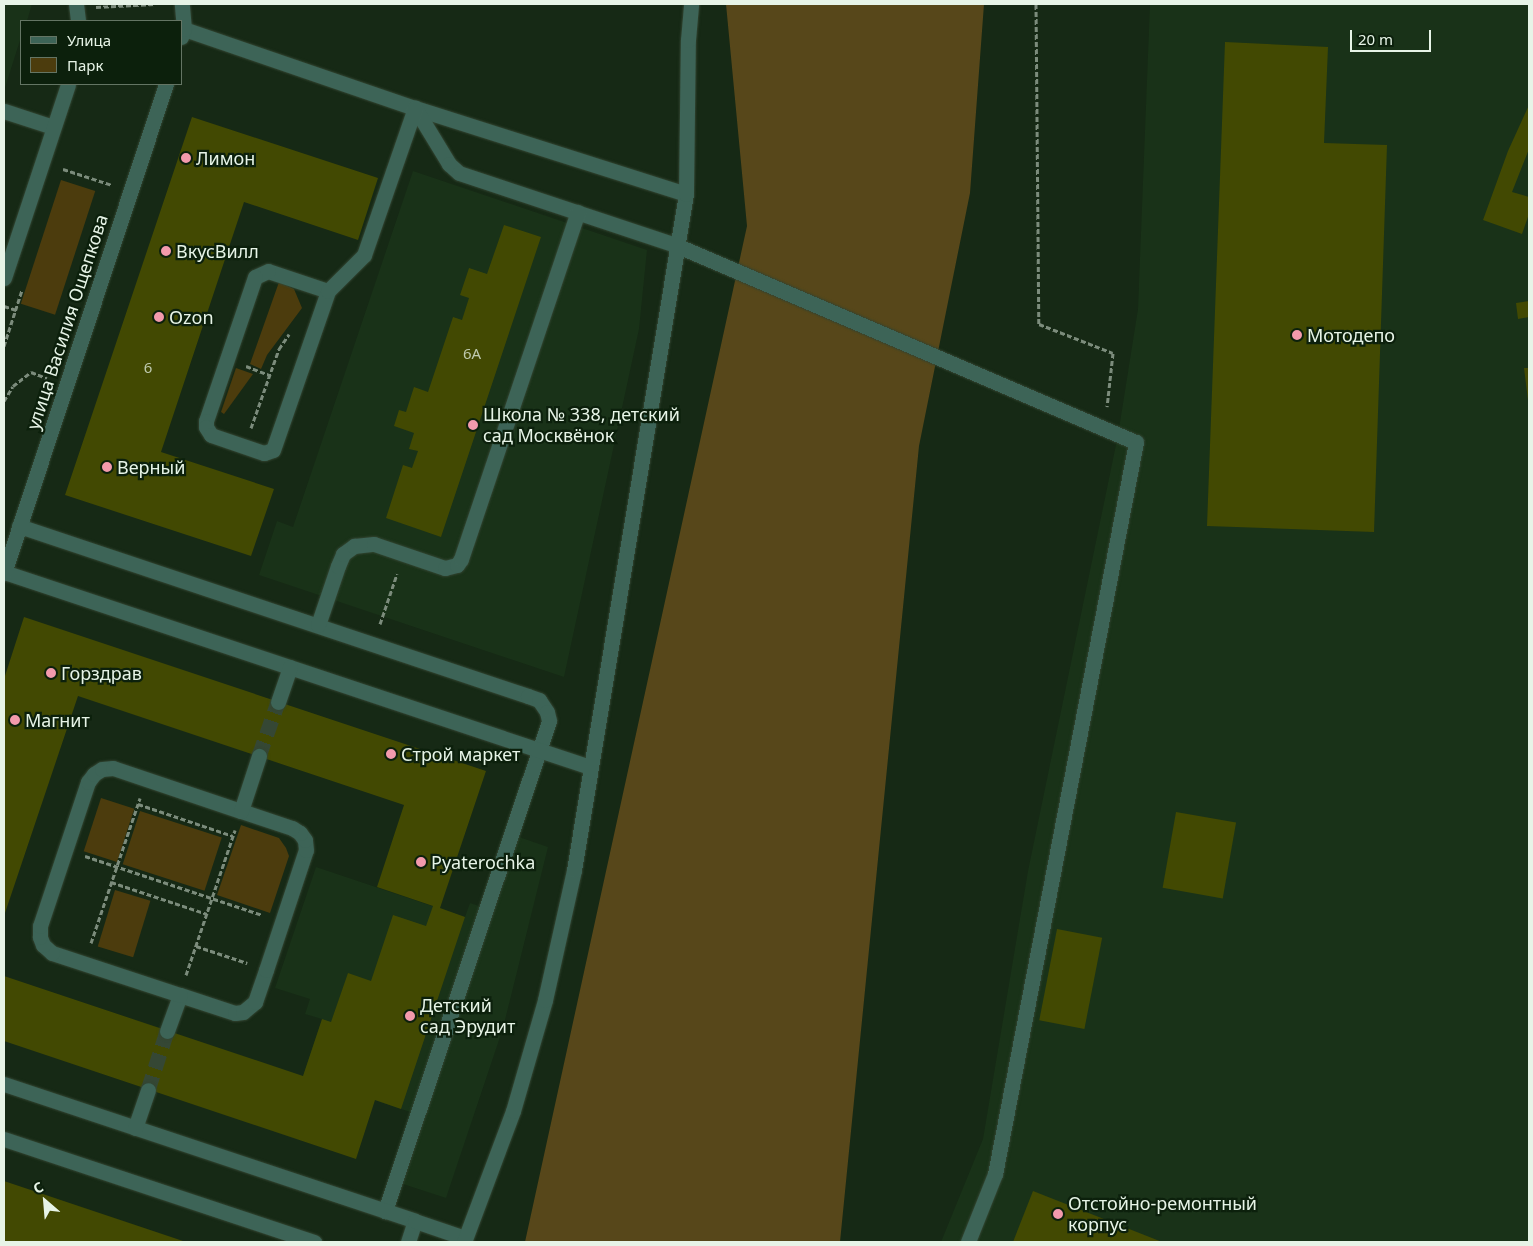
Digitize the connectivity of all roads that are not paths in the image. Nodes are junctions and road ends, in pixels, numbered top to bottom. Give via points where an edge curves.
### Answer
1 (182, 4) edge
2 (691, 4) edge
3 (183, 33) edge
4 (68, 85) edge
5 (166, 85) edge
6 (415, 108) junction
7 (4, 111) edge
8 (53, 127) junction
9 (686, 194) junction
10 (578, 212) junction
11 (678, 246) junction
12 (4, 278) edge
13 (328, 291) junction
14 (19, 526) junction
15 (4, 572) edge
16 (318, 625) junction
17 (290, 667) junction
18 (278, 702) tunnel mouth
19 (540, 750) junction
20 (259, 756) tunnel mouth
21 (590, 767) junction
22 (241, 811) junction
23 (180, 995) junction
24 (167, 1031) tunnel mouth
25 (4, 1084) edge
26 (148, 1090) tunnel mouth
27 (135, 1128) junction
28 (4, 1139) edge
29 (385, 1211) junction
30 (415, 1221) junction
31 (465, 1240) edge
32 (314, 1242) edge
33 (408, 1242) edge
34 (968, 1242) edge

1 - 3 street
2 - 9 street
3 - 6 street
4 - 8 street
5 - 14 street, улица Василия Ощепкова
6 - 9 street
6 - 10 street via 449,164 459,173
6 - 13 street via 364,255
7 - 8 street
8 - 12 street
9 - 11 street
10 - 11 street
10 - 16 street via 461,559 457,565 445,568 374,544 354,546 343,554
11 - 21 street
11 - 34 street via 1136,442 994,1174
13 - 13 street via 268,271 255,277 206,421 211,435 264,453 273,450
14 - 15 street, улица Василия Ощепкова
14 - 16 street
15 - 17 street
16 - 19 street via 538,700 549,721
17 - 18 street
17 - 19 street
19 - 21 street
19 - 29 street
20 - 22 street
21 - 31 street via 574,870 545,1000 513,1111
22 - 23 street via 300,832 306,850 255,1002 243,1012 235,1013
22 - 23 street via 113,768 102,769 88,782 40,926 43,945 52,953
23 - 24 street
25 - 27 street
26 - 27 street
27 - 29 street
28 - 32 street
29 - 30 street
30 - 31 street
30 - 33 street

